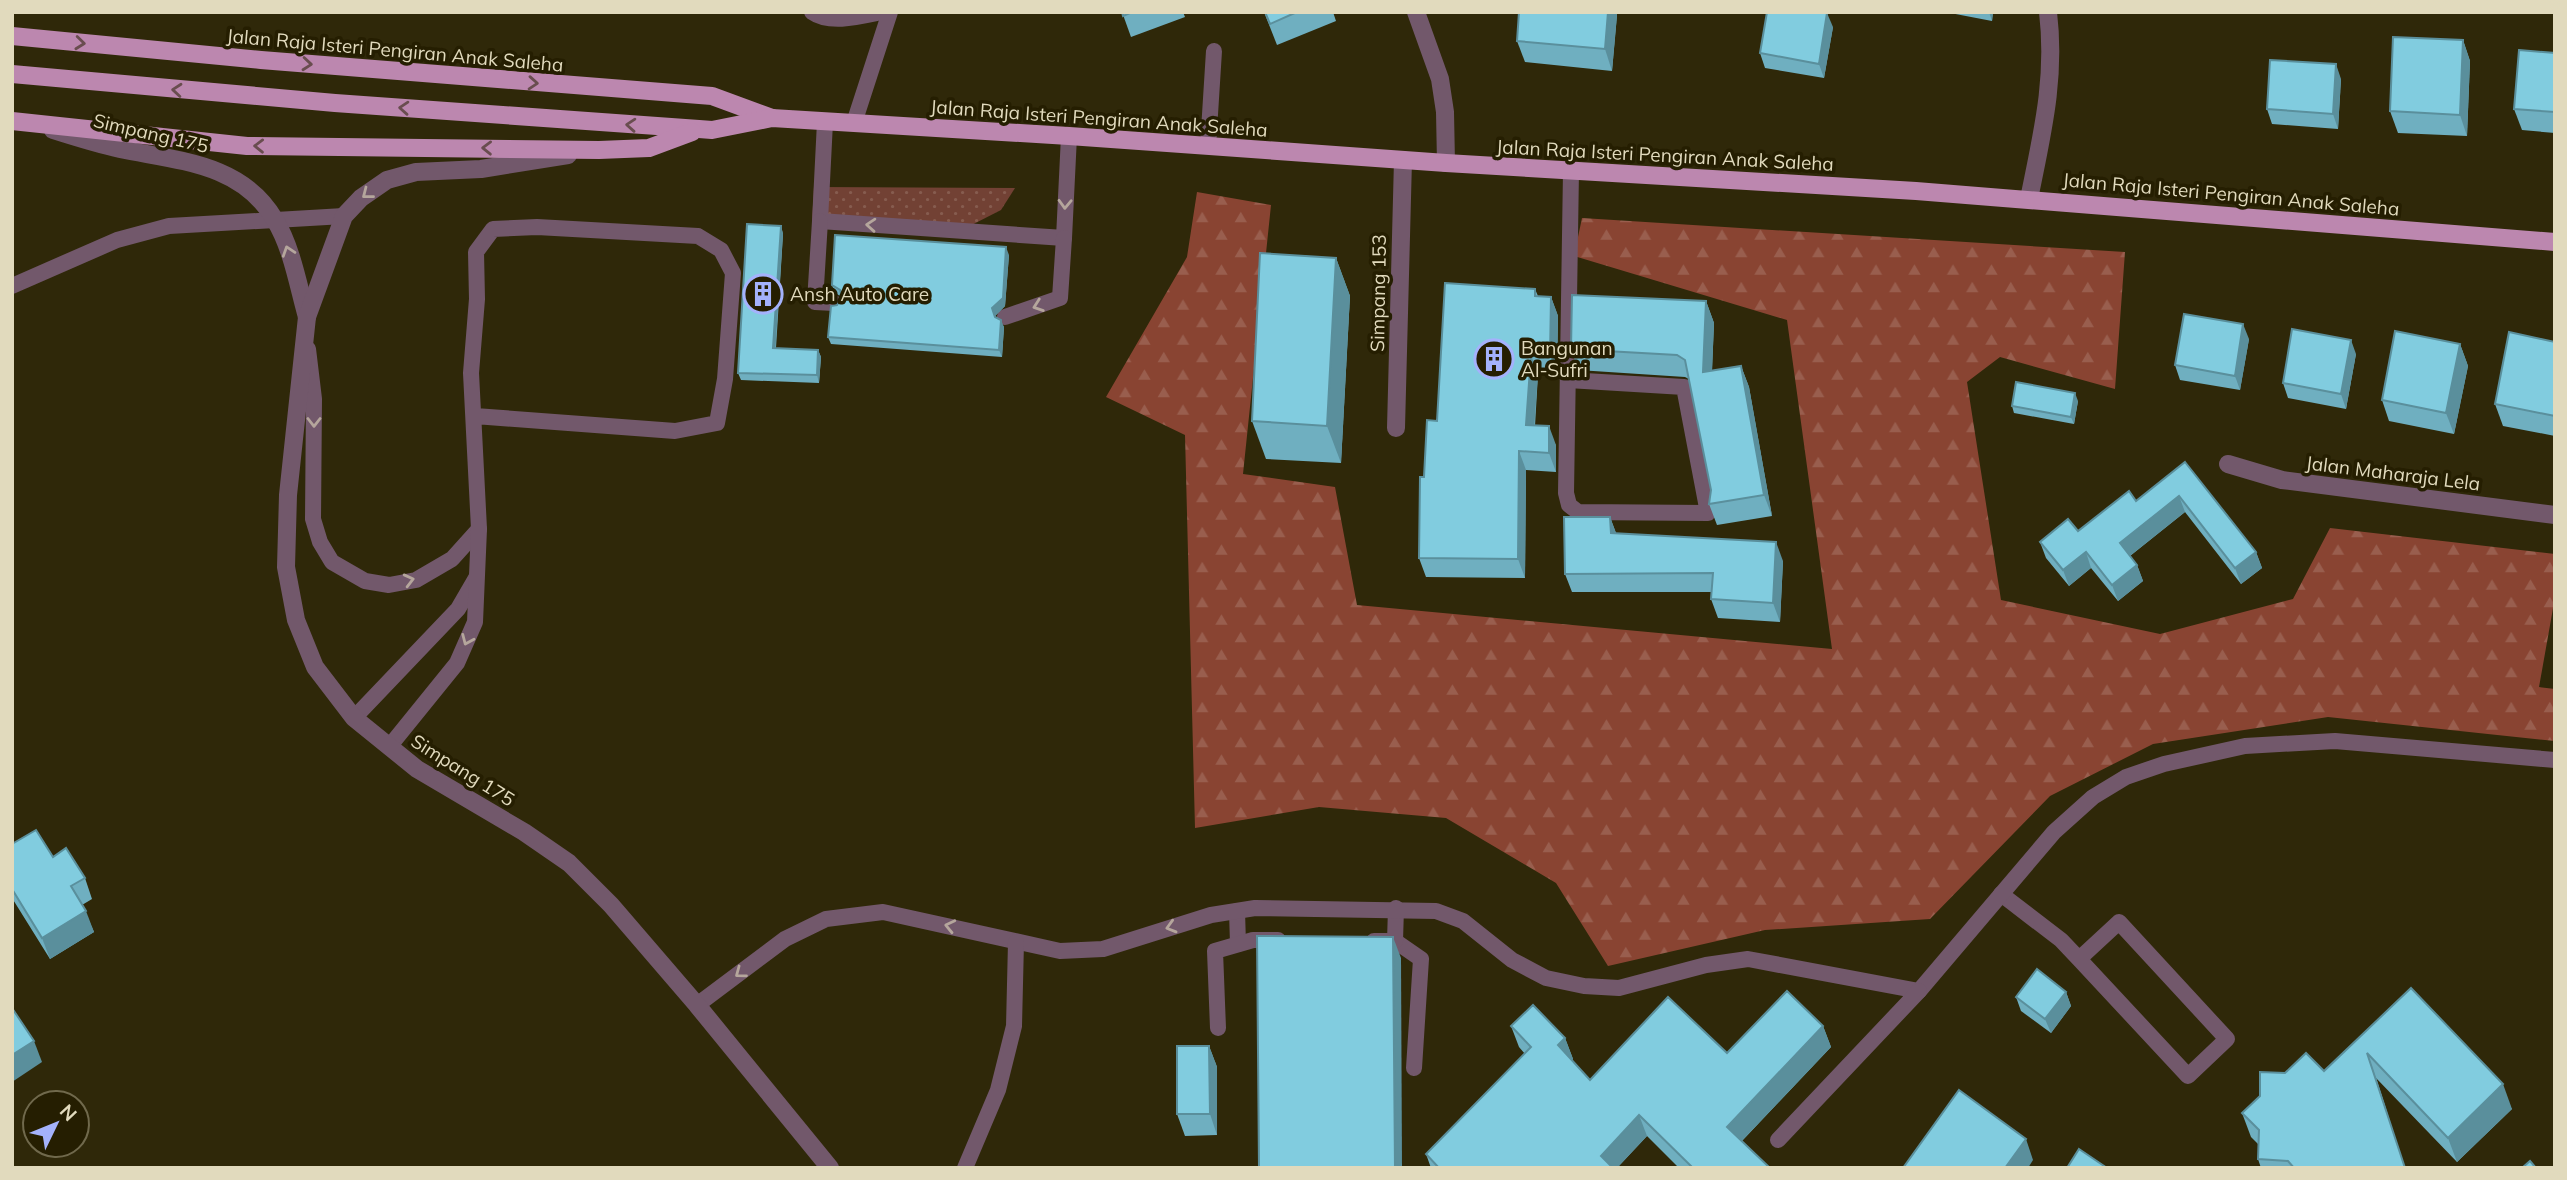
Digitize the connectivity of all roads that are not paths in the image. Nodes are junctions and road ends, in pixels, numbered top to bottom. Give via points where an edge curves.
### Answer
1 (812, 12) edge
2 (882, 12) edge
3 (890, 12) edge
4 (1416, 12) edge
5 (2048, 12) edge
6 (12, 36) edge
7 (1214, 51) dead end
8 (12, 74) edge
9 (772, 118) junction
10 (18, 122) edge
11 (825, 122) junction
12 (854, 123) junction
13 (699, 129) junction
14 (1069, 136) junction
15 (1208, 146) junction
16 (599, 150) junction
17 (1403, 160) junction
18 (1447, 163) junction
19 (1570, 170) junction
20 (2029, 199) junction
21 (344, 216) junction
22 (820, 221) junction
23 (277, 222) junction
24 (1064, 237) junction
25 (2555, 242) edge
26 (12, 286) edge
27 (834, 303) edge
28 (1005, 317) dead end
29 (307, 323) junction
30 (1568, 380) junction
31 (475, 416) junction
32 (1396, 428) dead end
33 (2228, 464) dead end
34 (2555, 515) edge
35 (479, 529) junction
36 (479, 573) junction
37 (354, 718) junction
38 (389, 747) junction
39 (2555, 760) edge
40 (2001, 894) junction
41 (1396, 908) junction
42 (1237, 911) junction
43 (1292, 940) edge
44 (1356, 941) edge
45 (1395, 941) junction
46 (1016, 942) junction
47 (1238, 944) junction
48 (2079, 959) junction
49 (1919, 991) junction
50 (698, 1005) junction
51 (1218, 1028) dead end
52 (1415, 1068) dead end
53 (1778, 1140) dead end
54 (830, 1168) edge
55 (965, 1168) edge

1 - 2 lane via 818,17 854,18
3 - 12 lane
4 - 18 street via 1440,79
5 - 20 street via 2050,97
6 -> 9 main road, Jalan Raja Isteri Pengiran Anak Saleha via 712,96
7 - 15 lane
13 -> 8 main road, Jalan Raja Isteri Pengiran Anak Saleha
9 - 11 main road, Jalan Raja Isteri Pengiran Anak Saleha
9 - 13 main road, Jalan Raja Isteri Pengiran Anak Saleha
16 -> 10 main road via 247,146
10 - 23 street, Simpang 175 via 205,166 238,180 260,197
11 - 12 main road, Jalan Raja Isteri Pengiran Anak Saleha
11 - 22 lane
12 - 14 main road, Jalan Raja Isteri Pengiran Anak Saleha
13 - 16 main road via 649,148
14 - 15 main road, Jalan Raja Isteri Pengiran Anak Saleha
14 -> 24 lane
15 - 17 main road, Jalan Raja Isteri Pengiran Anak Saleha
16 -> 21 street, Simpang 175 via 481,169 416,172 387,180
17 - 18 main road, Jalan Raja Isteri Pengiran Anak Saleha
17 - 32 street, Simpang 153
18 - 19 main road, Jalan Raja Isteri Pengiran Anak Saleha
19 - 20 main road, Jalan Raja Isteri Pengiran Anak Saleha
19 - 30 lane
20 - 25 main road, Jalan Raja Isteri Pengiran Anak Saleha
21 - 23 lane
21 - 29 street, Simpang 175
24 -> 22 lane
22 - 27 lane via 815,302
23 - 26 lane via 169,226 117,240
29 -> 23 street, Simpang 175
24 -> 28 lane via 1060,298
29 -> 35 lane via 314,399 313,519 332,562 365,581 388,585 416,580 452,559
29 - 37 street, Simpang 175 via 288,495 286,567 296,620 315,667
30 - 30 lane via 1569,505 1578,512 1708,513 1684,387
31 - 31 lane via 675,430 717,423 733,273 721,250 698,236 537,227 493,229 476,253 471,373
31 - 35 lane
33 - 34 street, Jalan Maharaja Lela via 2282,480
35 - 36 lane
36 - 37 lane via 458,610
36 -> 38 lane via 475,622 457,663
37 - 38 street, Simpang 175
38 - 50 street, Simpang 175 via 569,863
39 - 40 lane via 2335,741 2245,746 2164,764 2126,777 2093,797 2054,832
40 - 48 lane
40 - 49 lane
41 - 42 lane
41 - 45 lane
41 - 49 lane via 1436,911 1463,921 1512,960 1546,978 1584,986 1619,988 1748,959
42 -> 46 lane via 1103,949 1060,951
42 - 47 lane
43 - 47 lane
44 - 45 lane
45 - 52 lane via 1421,959
46 -> 50 lane via 883,912 826,919 785,939
46 - 55 lane via 1014,1026 998,1090
47 - 51 lane via 1215,951
48 - 48 lane via 2188,1076 2227,1039 2119,922
49 - 53 lane
50 - 54 street, Simpang 175

